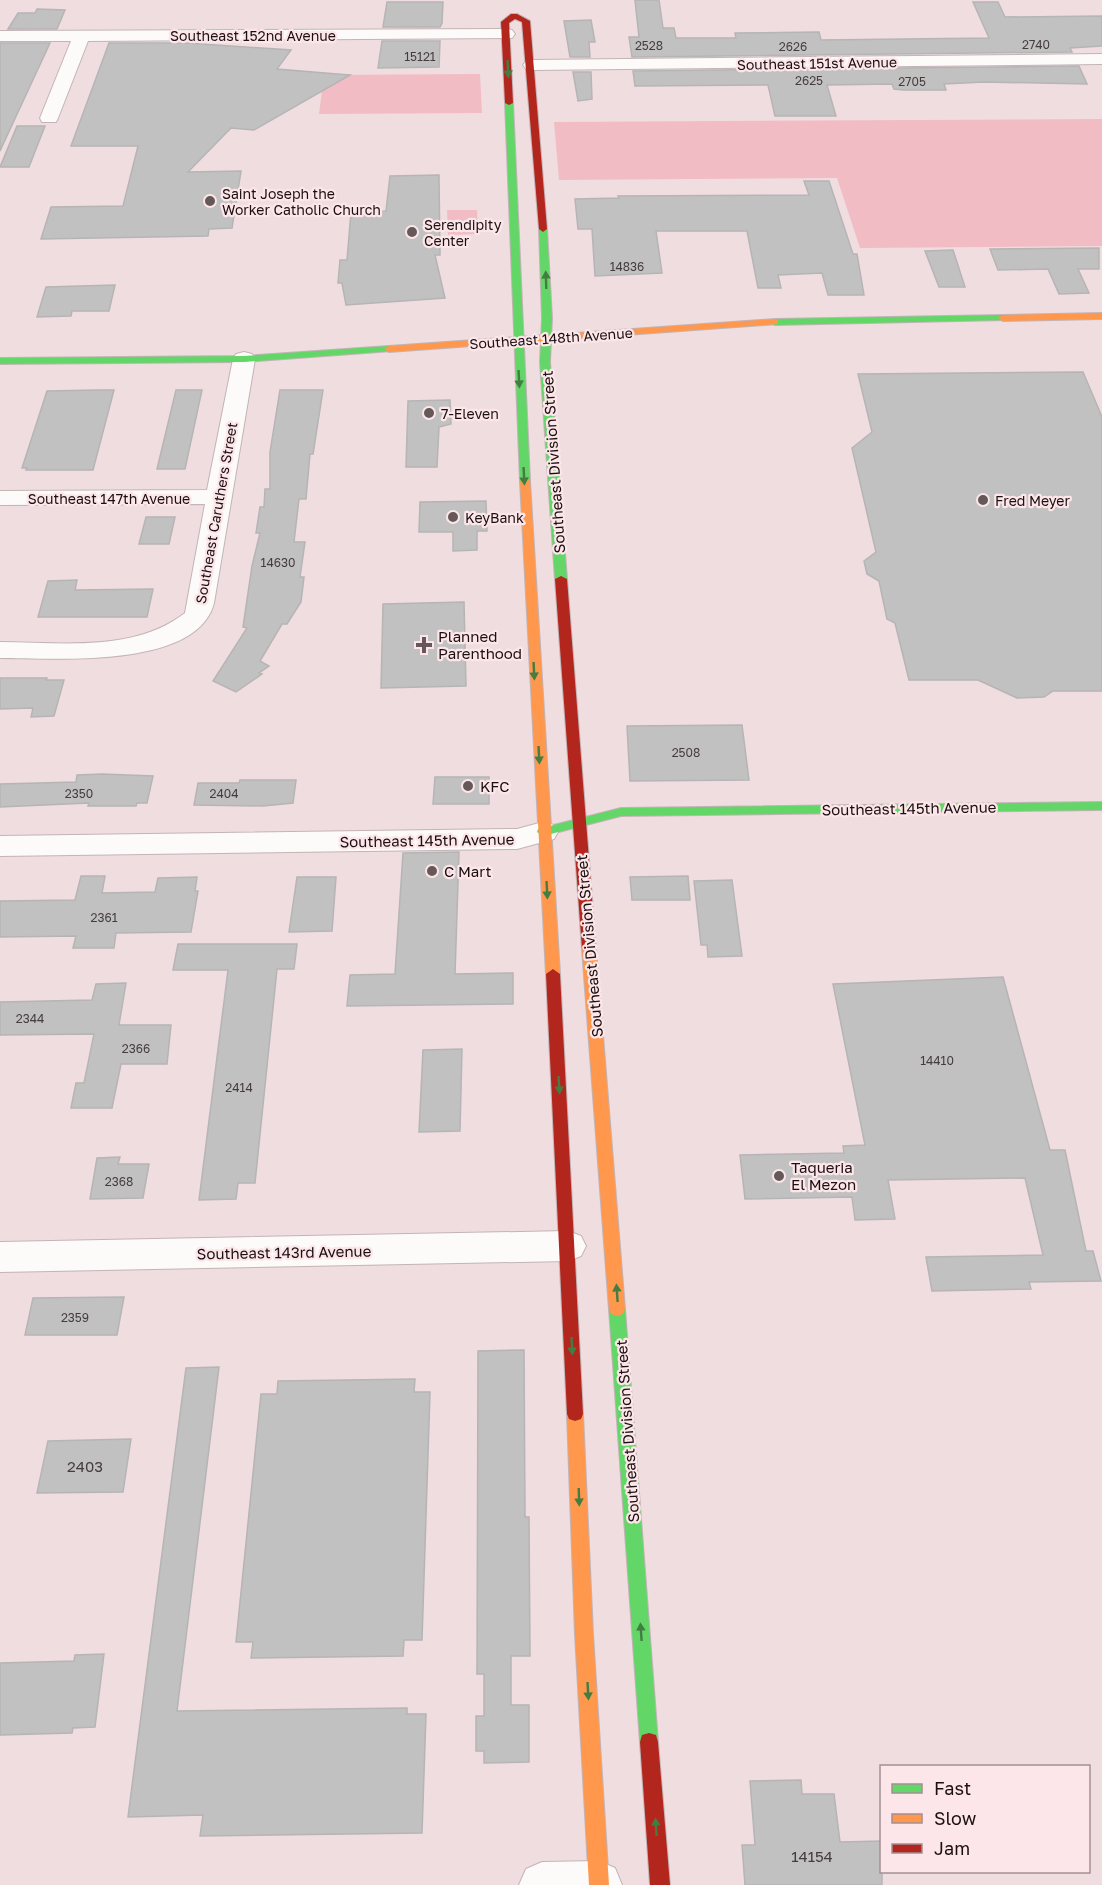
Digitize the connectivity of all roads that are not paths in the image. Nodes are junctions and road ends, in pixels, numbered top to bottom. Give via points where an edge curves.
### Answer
1 (510, 1) edge
2 (514, 16) junction
3 (506, 34) junction
4 (0, 36) edge
5 (81, 36) junction
6 (530, 42) junction
7 (1102, 58) edge
8 (532, 65) junction
9 (49, 118) dead end
10 (1102, 316) edge
11 (546, 338) junction
12 (519, 340) junction
13 (244, 359) junction
14 (0, 362) edge
15 (218, 497) junction
16 (0, 498) edge
17 (0, 650) edge
18 (1102, 806) edge
19 (579, 822) junction
20 (543, 832) junction
21 (0, 846) edge
22 (575, 1250) junction
23 (0, 1257) edge
24 (602, 1305) dead end
25 (622, 1372) junction
26 (542, 1885) edge
27 (599, 1885) edge
28 (660, 1885) edge

1 - 2 main road, Southeast Division Street
2 - 3 main road, Southeast Division Street via 505,22
2 - 6 main road, Southeast Division Street via 526,21
3 - 5 street, Southeast 152nd Avenue
3 - 6 main road
3 -> 12 main road, Southeast Division Street
4 - 5 street, Southeast 152nd Avenue
5 - 9 street
6 - 8 main road, Southeast Division Street
7 - 8 street, Southeast 151st Avenue
11 -> 8 main road, Southeast Division Street
10 - 11 main road, Southeast 148th Avenue via 788,321
11 - 12 main road, Southeast 148th Avenue
11 - 19 main road, Southeast Division Street
12 - 13 main road, Southeast 148th Avenue
12 -> 20 main road, Southeast Division Street
13 - 14 main road, Southeast 148th Avenue
13 - 15 street, Southeast Caruthers Street
15 - 16 street, Southeast 147th Avenue
15 - 17 street, Southeast Caruthers Street via 196,616 171,635 120,649
18 - 19 main road, Southeast 145th Avenue via 621,812
19 - 20 main road, Southeast 145th Avenue
25 -> 19 main road, Southeast Division Street
20 - 21 street, Southeast 145th Avenue via 518,839
20 -> 22 main road, Southeast Division Street
22 - 23 street, Southeast 143rd Avenue
22 -> 27 main road, Southeast Division Street via 584,1634
24 - 25 main road
28 -> 25 main road, Southeast Division Street
26 - 27 street

